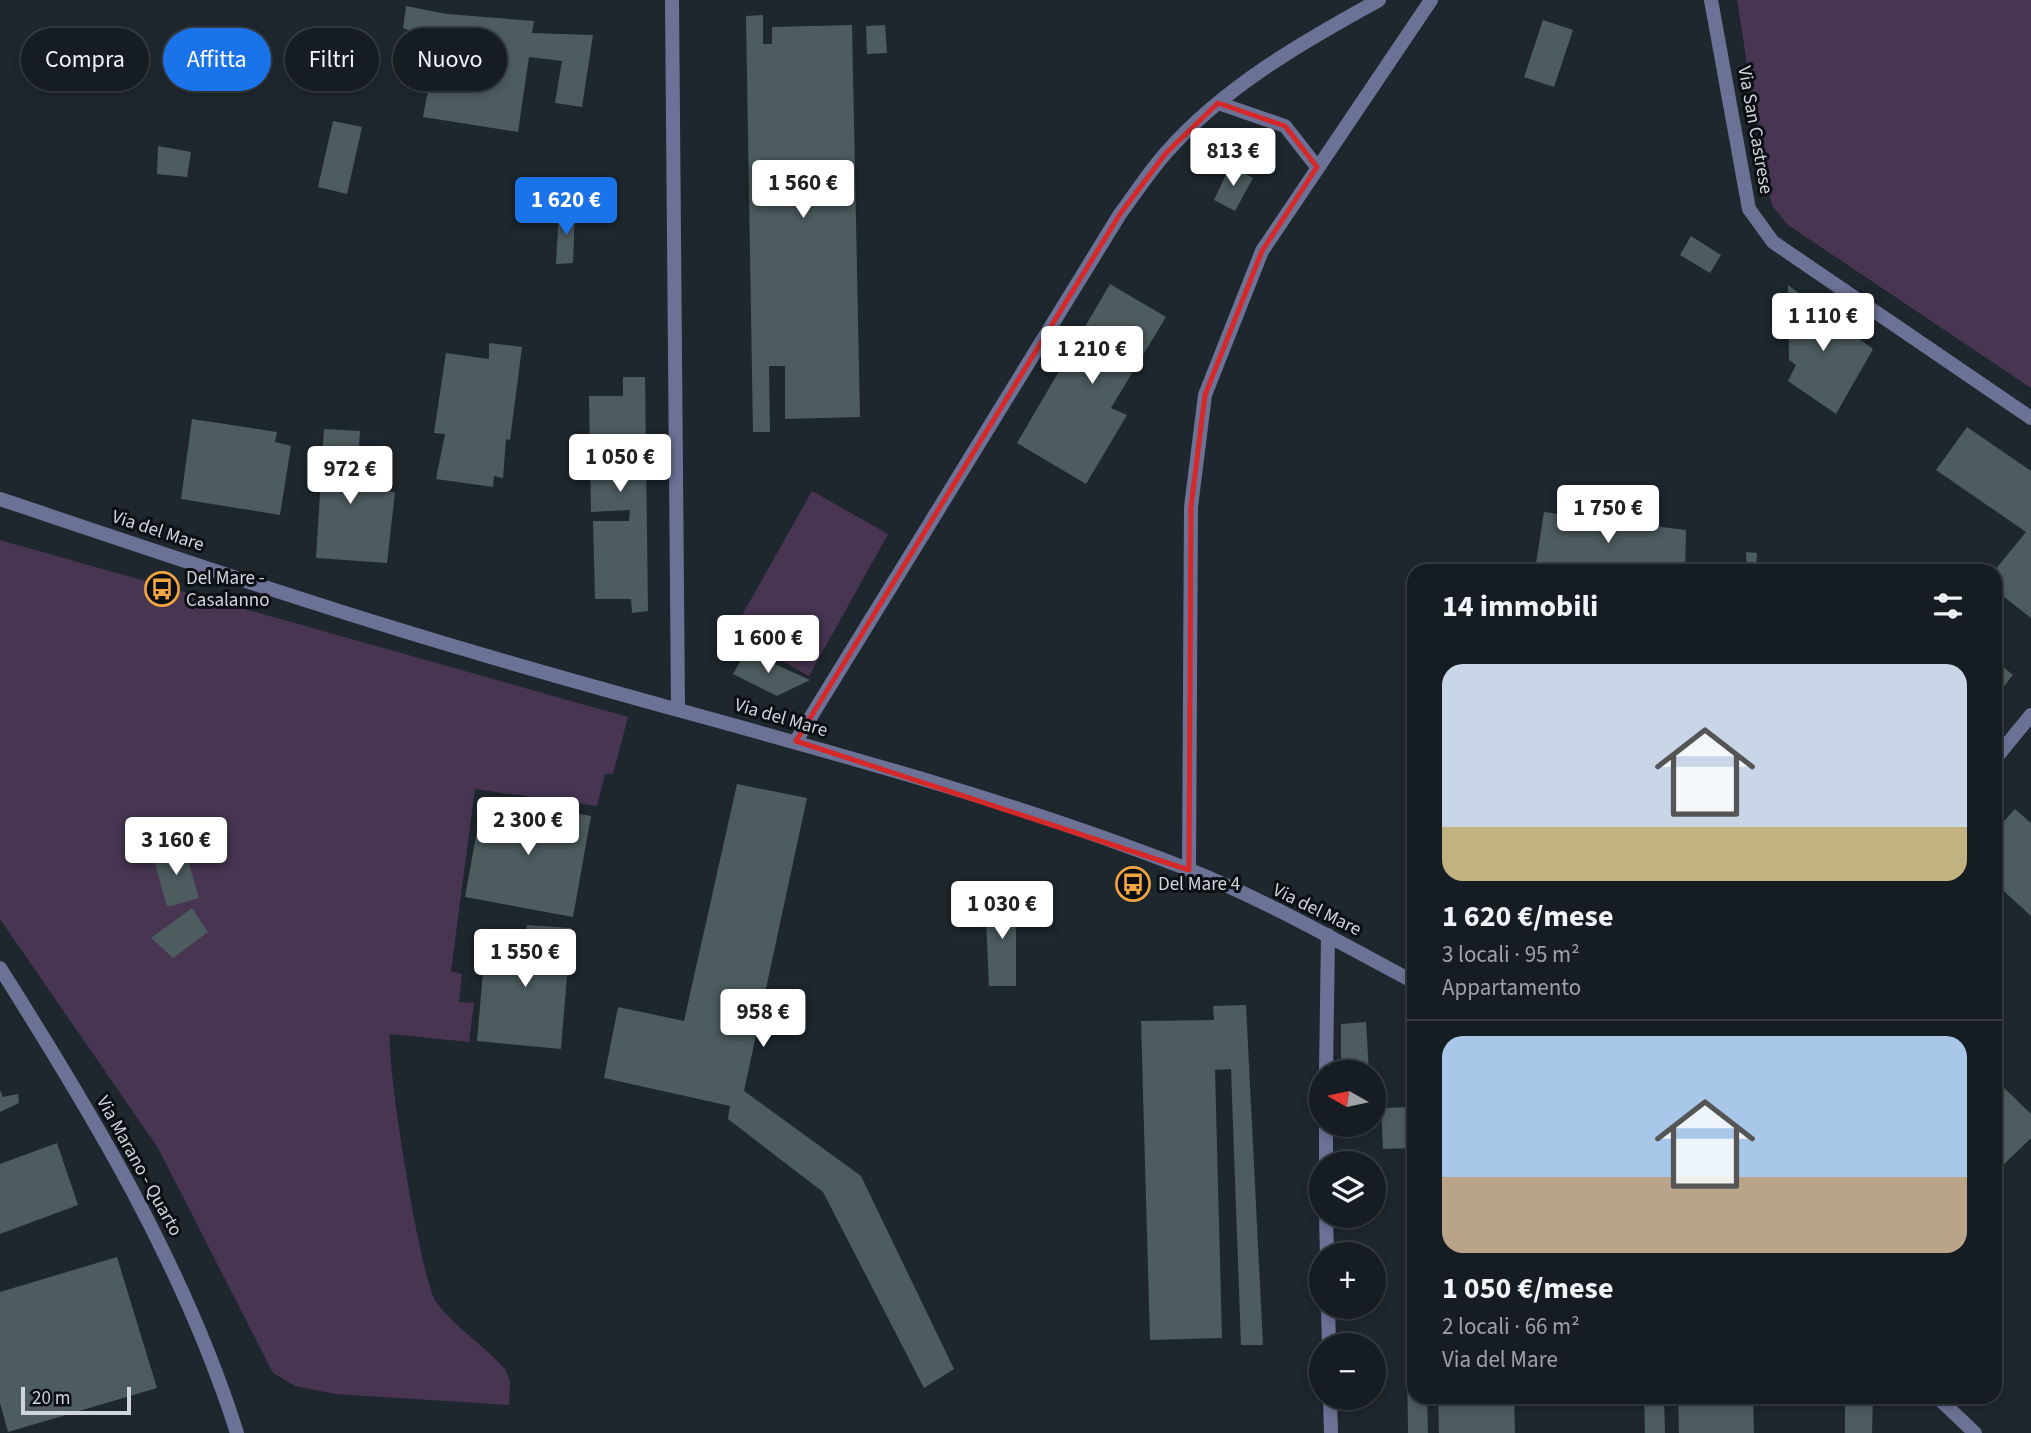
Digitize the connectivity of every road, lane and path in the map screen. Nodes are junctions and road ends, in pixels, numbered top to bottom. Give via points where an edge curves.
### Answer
1 (672, 0) edge
2 (1379, 0) edge
3 (1431, 0) edge
4 (1711, 0) edge
5 (1218, 103) junction
6 (1317, 167) junction
7 (2031, 418) edge
8 (0, 499) edge
9 (678, 708) junction
10 (2031, 715) edge
11 (796, 741) junction
12 (2002, 750) edge
13 (1189, 870) junction
14 (1328, 935) junction
15 (0, 968) edge
16 (1407, 978) edge
17 (1326, 1060) edge
18 (1945, 1404) edge
19 (1330, 1410) edge
20 (237, 1433) edge
21 (1331, 1433) edge
22 (1975, 1433) edge

1 - 9 street
2 - 5 street via 1326,29
3 - 6 street
4 - 7 street, Via San Castrese via 1749,209 1773,242
5 - 6 street via 1284,126
5 - 11 street via 1166,153 1120,214
6 - 13 street via 1262,251 1205,395 1191,507
8 - 9 street, Via del Mare via 481,654
9 - 11 street, Via del Mare
10 - 12 street
11 - 13 street, Via del Mare via 1094,834
13 - 14 street, Via del Mare
14 - 16 street, Via del Mare
14 - 17 street
15 - 20 street, Via Marano - Quarto via 150,1220
18 - 22 street
19 - 21 street

